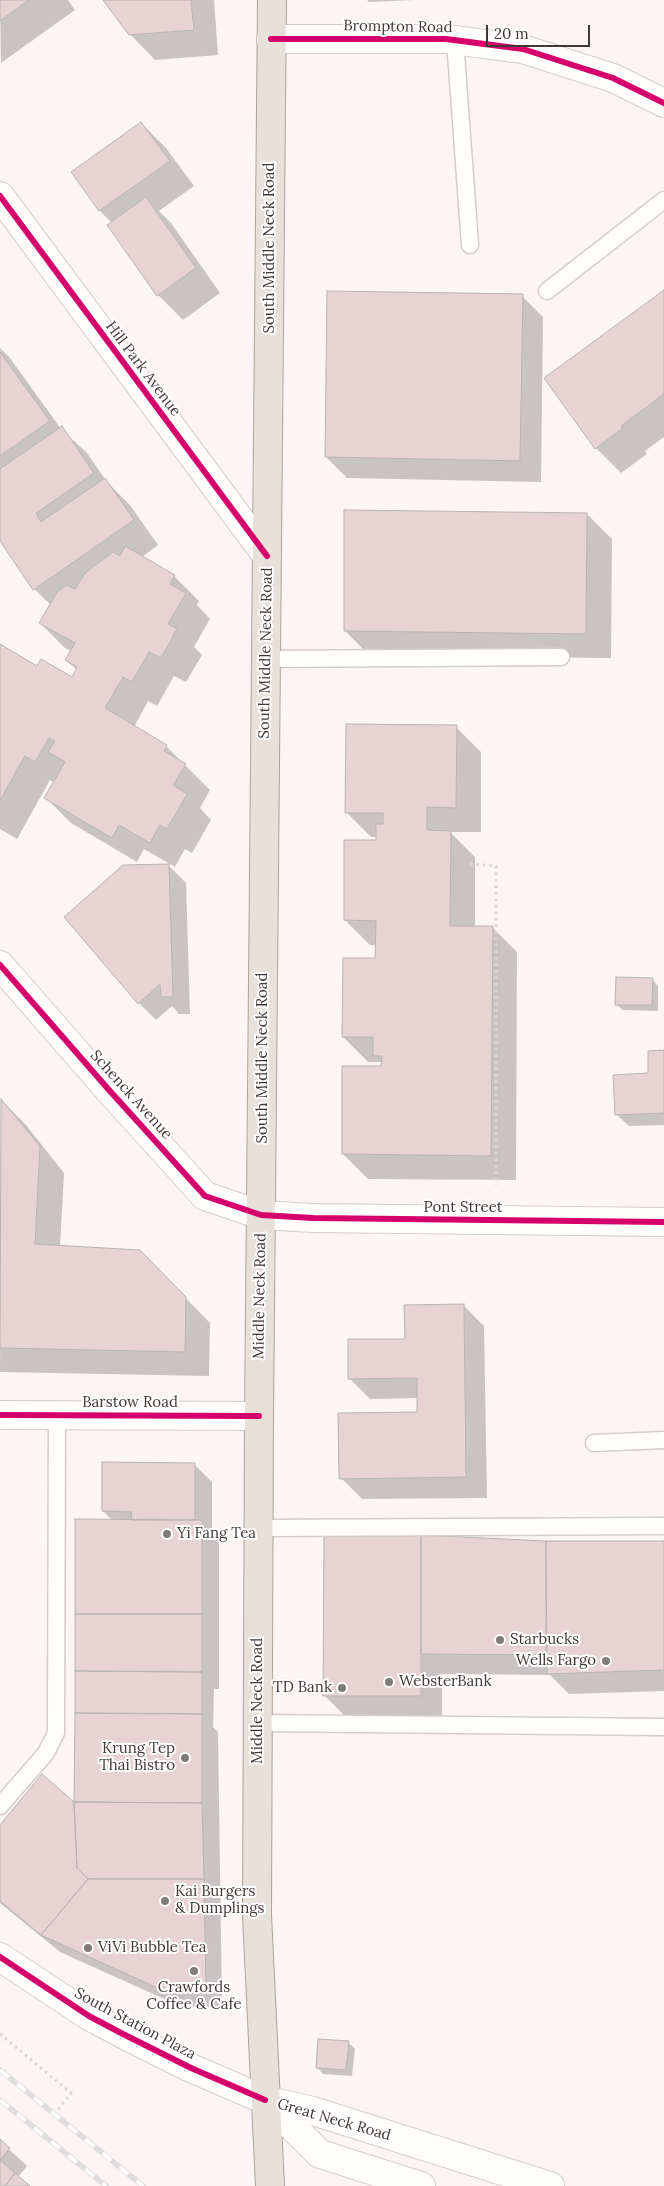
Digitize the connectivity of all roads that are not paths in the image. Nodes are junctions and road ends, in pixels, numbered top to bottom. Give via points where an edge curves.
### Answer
1 (272, 0) edge
2 (271, 40) junction
3 (455, 40) junction
4 (664, 103) edge
5 (0, 196) edge
6 (664, 200) edge
7 (470, 245) dead end
8 (547, 291) dead end
9 (267, 556) junction
10 (561, 657) dead end
11 (266, 659) junction
12 (0, 964) edge
13 (261, 1215) junction
14 (664, 1222) edge
15 (0, 1415) edge
16 (57, 1415) junction
17 (259, 1416) junction
18 (664, 1440) edge
19 (594, 1442) dead end
20 (664, 1526) edge
21 (258, 1528) junction
22 (258, 1724) junction
23 (664, 1727) edge
24 (0, 1806) edge
25 (0, 1957) edge
26 (265, 2100) junction
27 (270, 2186) edge
28 (421, 2186) edge
29 (550, 2186) edge

1 - 2 main road, South Middle Neck Road
2 - 3 street, Brompton Road
2 - 9 main road, South Middle Neck Road
3 - 4 street, Brompton Road via 522,49 613,78
3 - 7 lane
5 - 9 street, Hill Park Avenue
6 - 8 lane
9 - 11 main road, South Middle Neck Road
10 - 11 lane
11 - 13 main road, South Middle Neck Road
12 - 13 street, Schenck Avenue via 205,1196
13 - 14 street, Pont Street via 345,1220
13 - 17 main road, Middle Neck Road
15 - 16 street, Barstow Road
16 - 17 street, Barstow Road
16 - 24 lane via 56,1733 46,1753
17 - 21 main road, Middle Neck Road
18 - 19 lane
20 - 21 lane
21 - 22 main road, Middle Neck Road
22 - 23 lane
22 - 26 main road, Middle Neck Road via 257,1915
25 - 26 street, South Station Plaza via 89,2016 191,2068
26 - 27 main road, Middle Neck Road
26 - 28 street, Great Neck Road via 320,2154
26 - 29 street, Great Neck Road via 313,2111

